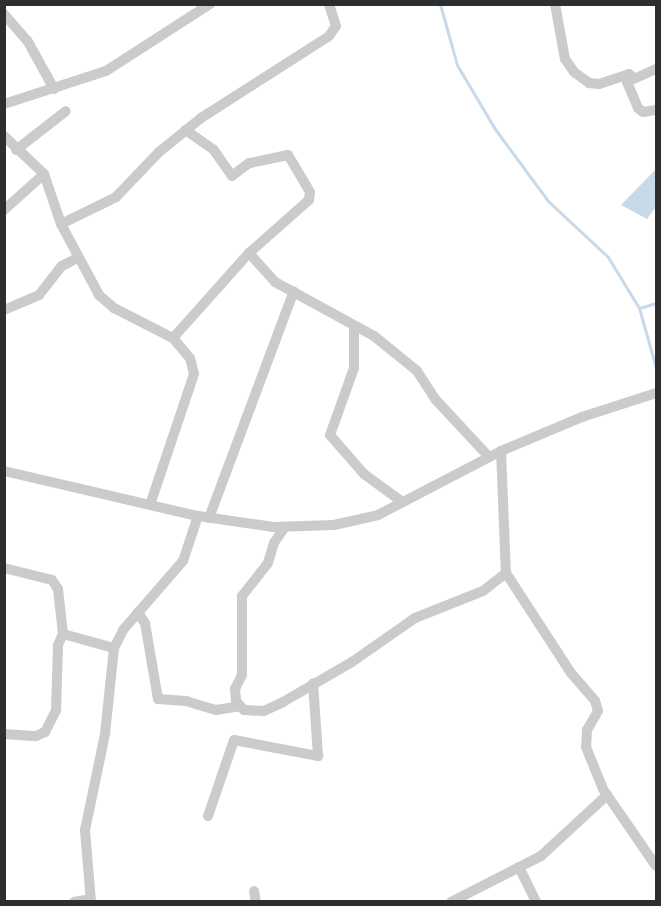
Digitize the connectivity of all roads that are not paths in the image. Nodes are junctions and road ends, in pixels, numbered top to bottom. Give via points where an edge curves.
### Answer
1 (210, 4) edge
2 (328, 4) edge
3 (555, 4) edge
4 (4, 14) edge
5 (657, 69) edge
6 (632, 77) junction
7 (54, 89) junction
8 (4, 104) edge
9 (657, 110) edge
10 (66, 111) dead end
11 (185, 130) junction
12 (4, 136) edge
13 (16, 150) junction
14 (44, 174) junction
15 (4, 210) edge
16 (61, 224) junction
17 (249, 253) junction
18 (77, 258) junction
19 (294, 291) junction
20 (4, 310) edge
21 (354, 326) junction
22 (173, 338) junction
23 (657, 393) edge
24 (501, 451) junction
25 (489, 458) junction
26 (4, 471) edge
27 (401, 501) junction
28 (150, 505) junction
29 (203, 517) junction
30 (285, 527) junction
31 (4, 568) edge
32 (506, 573) junction
33 (138, 612) junction
34 (63, 634) junction
35 (114, 648) junction
36 (313, 683) junction
37 (240, 706) junction
38 (4, 734) edge
39 (607, 795) junction
40 (208, 816) dead end
41 (657, 866) edge
42 (519, 867) junction
43 (91, 900) edge
44 (74, 902) edge
45 (451, 902) edge
46 (536, 902) edge

1 - 7 street via 106,71
2 - 11 street via 336,26 329,36
3 - 6 street via 565,59 574,72 589,83 629,74
4 - 7 street via 27,40
5 - 6 street
6 - 9 street via 627,86 638,108 643,112
7 - 8 street
10 - 13 street
11 - 16 street via 116,196
11 - 17 street via 214,150 232,176 249,163 288,155 310,192 309,200 291,219
12 - 13 street
13 - 14 street
14 - 15 street
14 - 16 street
16 - 18 street
17 - 19 street via 275,282
17 - 22 street
18 - 20 street via 62,266 39,294
18 - 22 street via 106,303
19 - 21 street
19 - 29 street
21 - 25 street via 374,336 417,371 436,400
21 - 27 street via 354,368 330,435 364,474
22 - 28 street via 190,358 194,374
23 - 24 street via 582,417
24 - 25 street
24 - 32 street
25 - 27 street
26 - 28 street
27 - 30 street via 378,515 334,525
28 - 29 street
29 - 30 street
29 - 33 street via 183,561
30 - 37 street via 274,543 268,563 242,596 242,675 235,689
31 - 34 street via 52,580 58,589
32 - 36 street via 503,579 465,599 433,607 352,662
32 - 39 street via 571,673 595,701 598,711 587,730 586,747
33 - 35 street
33 - 37 street via 145,623 158,699 186,701 216,710
34 - 35 street
34 - 38 street via 58,645 56,710 45,732 36,736
35 - 43 street via 105,734 85,830
36 - 37 street via 264,711 244,710
36 - 40 street via 318,756 234,740
39 - 41 street
39 - 42 street via 541,856
42 - 45 street
42 - 46 street
43 - 44 street

